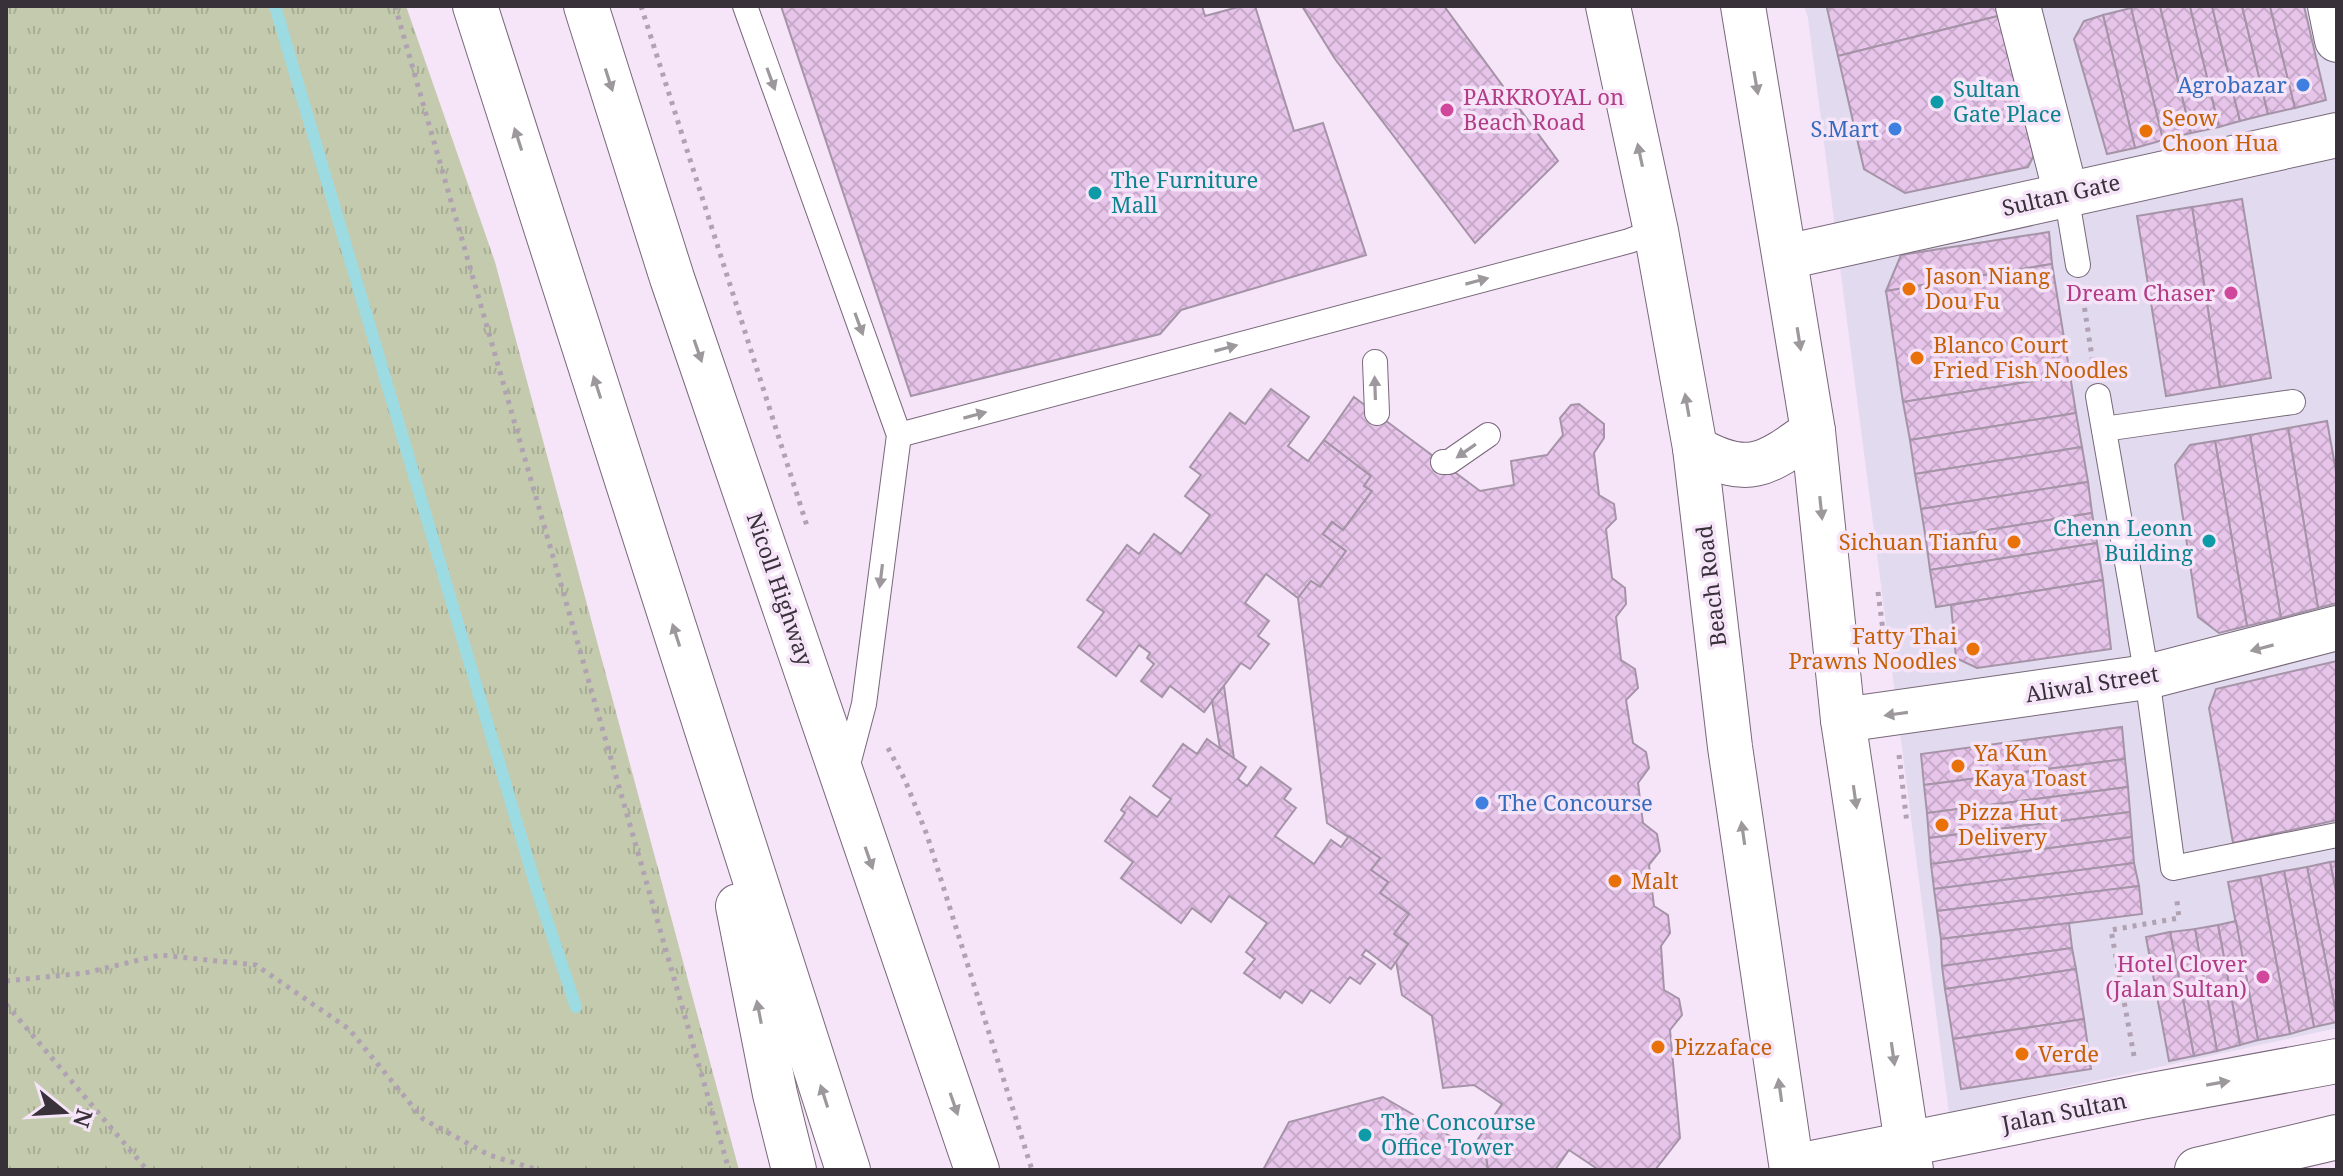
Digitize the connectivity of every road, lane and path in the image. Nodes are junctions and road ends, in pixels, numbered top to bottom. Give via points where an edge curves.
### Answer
1 (395, 6) edge
2 (475, 6) edge
3 (586, 6) edge
4 (641, 6) edge
5 (745, 6) edge
6 (1608, 6) edge
7 (1743, 6) edge
8 (2018, 6) edge
9 (2330, 6) edge
10 (2337, 40) edge
11 (2337, 135) edge
12 (2066, 194) junction
13 (1656, 231) junction
14 (1786, 257) junction
15 (2078, 265) joint
16 (1375, 362) dead end
17 (2098, 396) joint
18 (2293, 402) dead end
19 (1377, 413) dead end
20 (2104, 429) junction
21 (1813, 431) junction
22 (899, 435) junction
23 (1488, 435) dead end
24 (1695, 448) junction
25 (1443, 462) dead end
26 (811, 537) dead end
27 (2337, 628) edge
28 (2147, 677) junction
29 (864, 704) junction
30 (699, 709) junction
31 (1843, 720) junction
32 (843, 784) junction
33 (2337, 835) edge
34 (2173, 868) junction
35 (6, 981) edge
36 (6, 1004) edge
37 (2337, 1061) edge
38 (2141, 1097) junction
39 (2337, 1137) edge
40 (1909, 1157) edge
41 (1792, 1168) edge
42 (147, 1170) edge
43 (538, 1170) edge
44 (729, 1170) edge
45 (794, 1170) edge
46 (848, 1170) edge
47 (977, 1170) edge
48 (1032, 1170) edge
49 (2197, 1170) edge

1 - 44 path
30 -> 2 main road
3 -> 32 main road, Nicoll Highway
4 - 26 path
5 -> 22 lane
13 -> 6 main road, Beach Road
7 -> 14 main road
8 - 12 main road
9 - 10 main road
11 - 12 main road, Sultan Gate
12 - 14 main road, Sultan Gate
12 - 15 lane
22 -> 13 lane
24 -> 13 main road, Beach Road
14 -> 21 main road
15 - 17 path
19 -> 16 lane
17 - 20 lane
18 - 20 lane
20 - 28 lane
21 - 24 main road via 1760,465 1720,462
21 -> 31 main road
22 -> 29 lane
23 -> 25 lane
41 -> 24 main road, Beach Road via 1730,747
27 -> 28 main road, Aliwal Street
28 -> 31 main road, Aliwal Street
28 - 34 lane
29 - 32 lane
29 - 48 path via 905,780 927,835
45 -> 30 main road
46 -> 30 main road
31 -> 40 main road
32 -> 47 main road, Nicoll Highway
33 - 34 lane
34 - 38 path via 2179,918 2111,930
35 - 43 path via 85,973 160,955 256,965 349,1029 423,1119 489,1155
36 - 42 path
38 -> 37 main road, Jalan Sultan
38 - 40 main road, Jalan Sultan
39 - 49 main road
40 - 41 main road, Jalan Sultan

